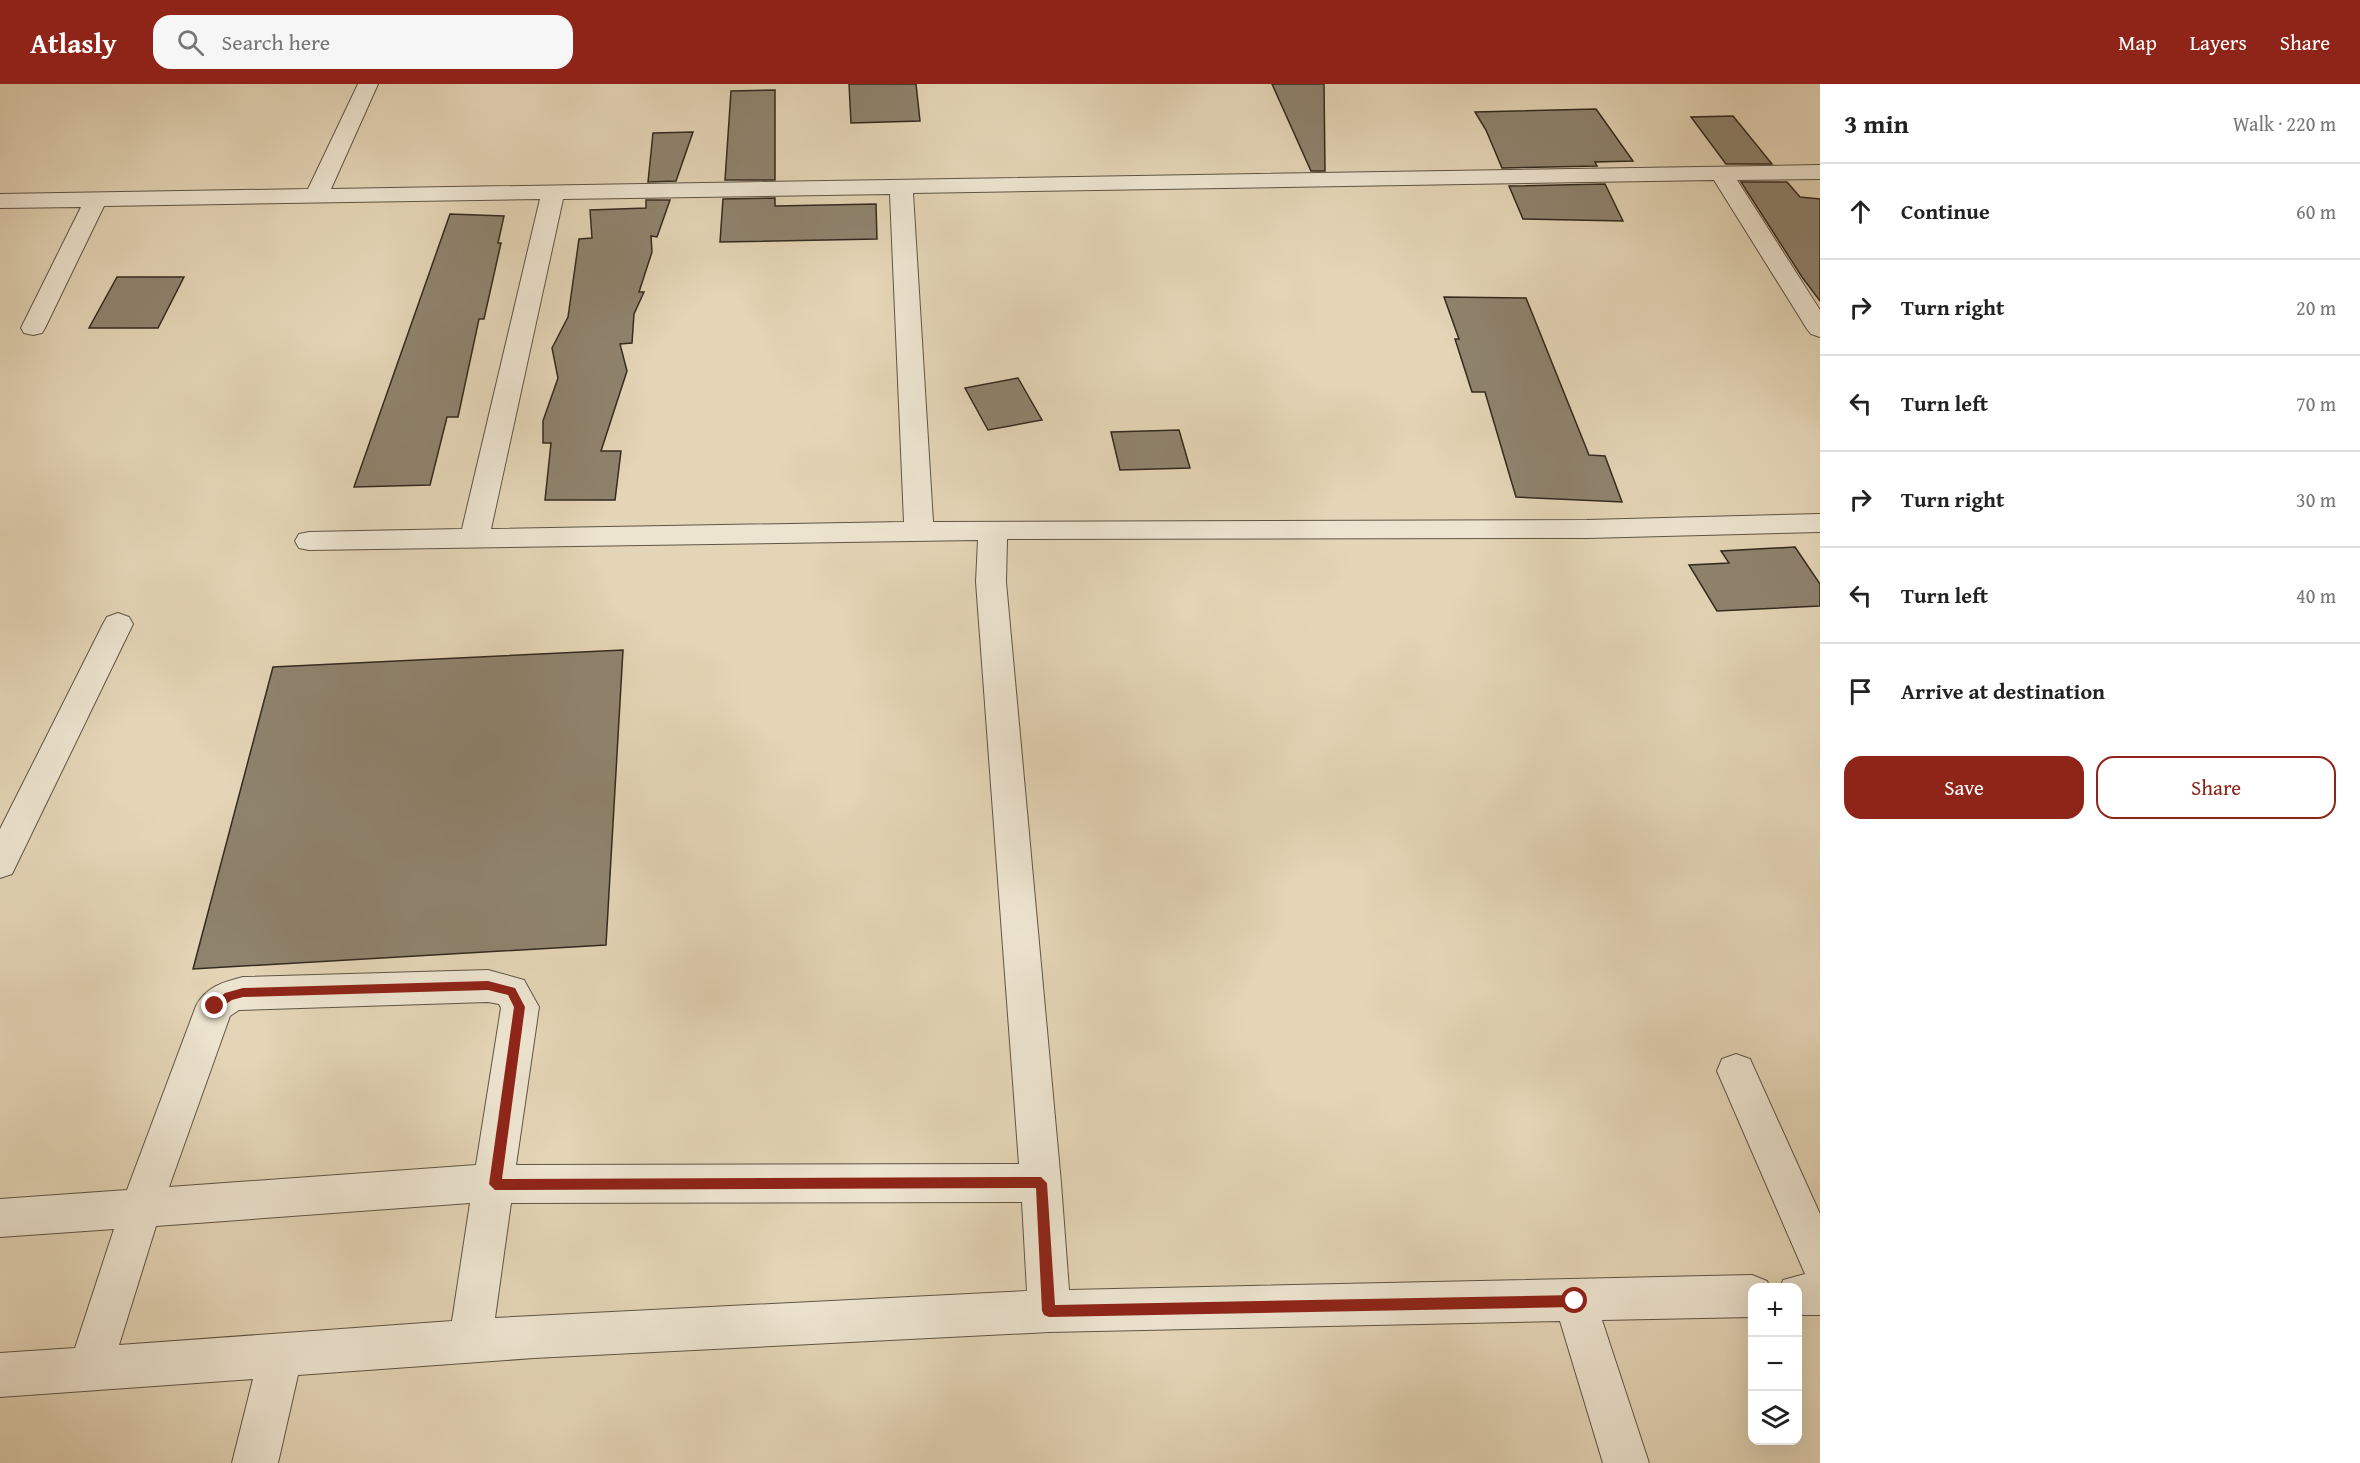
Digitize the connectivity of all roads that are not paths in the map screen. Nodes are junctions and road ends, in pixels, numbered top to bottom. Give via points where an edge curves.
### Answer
1 (368, 84) edge
2 (1820, 172) edge
3 (1721, 173) junction
4 (901, 186) junction
5 (553, 191) junction
6 (317, 195) junction
7 (96, 199) junction
8 (0, 201) edge
9 (33, 328) dead end
10 (1820, 329) edge
11 (1820, 523) edge
12 (993, 530) junction
13 (919, 531) junction
14 (474, 539) junction
15 (309, 541) dead end
16 (118, 624) dead end
17 (0, 864) edge
18 (1736, 1071) dead end
19 (1041, 1183) junction
20 (495, 1184) junction
21 (141, 1208) junction
22 (0, 1218) edge
23 (1820, 1261) edge
24 (1820, 1294) edge
25 (1802, 1295) edge
26 (1748, 1296) edge
27 (1575, 1301) junction
28 (1049, 1311) junction
29 (470, 1342) junction
30 (280, 1356) junction
31 (90, 1368) junction
32 (0, 1375) edge
33 (255, 1463) edge
34 (1626, 1463) edge

1 - 6 street
2 - 3 street
3 - 4 street
3 - 10 street
4 - 5 street
4 - 13 street
5 - 6 street
5 - 14 street
6 - 7 street
7 - 8 street
7 - 9 street
11 - 12 street via 1587,529
12 - 13 street
12 - 19 street via 991,582
13 - 14 street
14 - 15 street
16 - 17 street
18 - 23 street
19 - 20 street
19 - 28 street
20 - 21 street
20 - 21 street via 520,1007 511,991 488,986 243,993 229,996 215,1006
20 - 29 street
21 - 22 street
21 - 31 street
24 - 25 street
26 - 27 street
27 - 28 street
27 - 34 street
28 - 29 street
29 - 30 street
30 - 31 street
30 - 33 street
31 - 32 street

